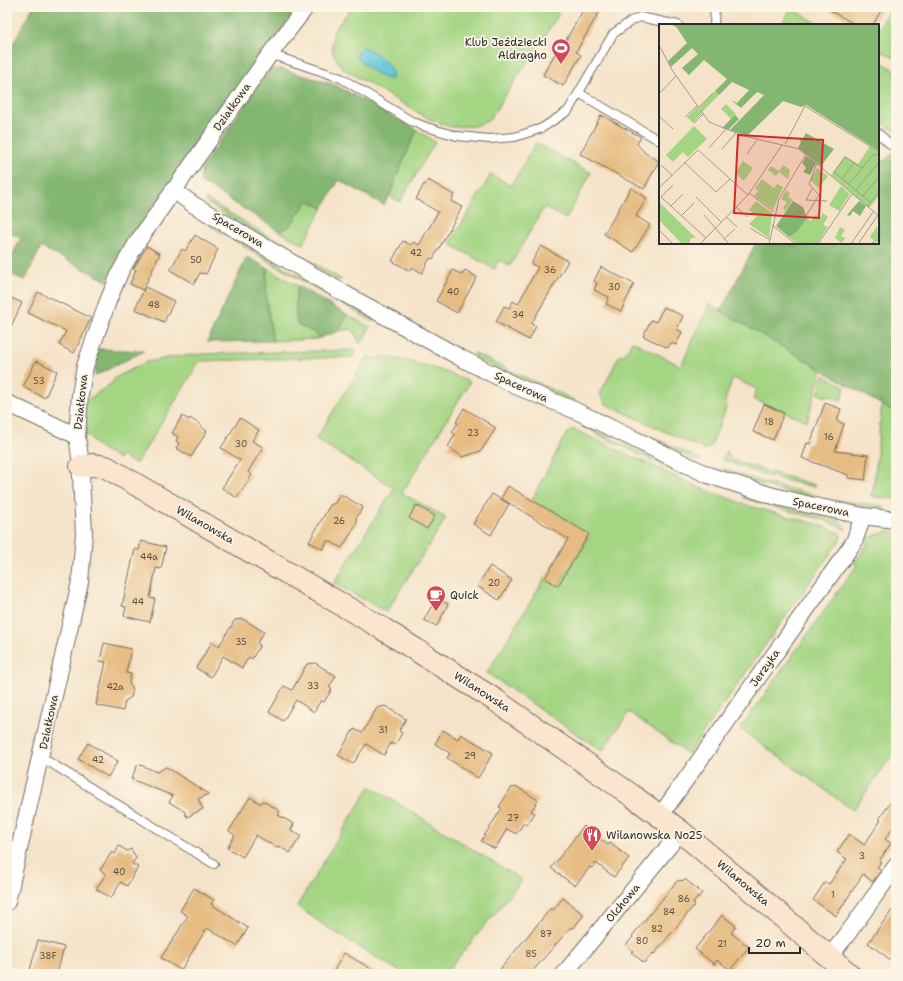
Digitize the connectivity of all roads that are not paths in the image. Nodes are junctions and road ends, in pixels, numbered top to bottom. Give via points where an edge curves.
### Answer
1 (306, 7) edge
2 (715, 7) edge
3 (673, 24) edge
4 (714, 24) edge
5 (270, 54) junction
6 (579, 93) junction
7 (879, 134) edge
8 (659, 140) edge
9 (891, 145) dead end
10 (173, 190) junction
11 (7, 403) edge
12 (77, 436) junction
13 (81, 466) junction
14 (863, 516) junction
15 (896, 520) edge
16 (41, 757) junction
17 (660, 816) junction
18 (680, 831) junction
19 (214, 864) dead end
20 (896, 866) edge
21 (7, 902) edge
22 (829, 957) junction
23 (564, 974) edge
24 (849, 974) edge

1 - 5 street, Działkowa
2 - 4 lane
3 - 6 lane via 640,17 613,34
5 - 6 lane via 341,78 411,121 457,136 490,139 515,137 542,128 568,111
5 - 10 street, Działkowa
6 - 8 lane
7 - 9 lane
10 - 12 street, Działkowa via 138,240 121,270 108,301 85,366
10 - 14 street, Spacerowa via 345,294 516,386 574,410 708,475 770,495
11 - 12 street
12 - 13 street, Działkowa
13 - 16 street, Działkowa via 84,534 80,582
13 - 17 street, Wilanowska via 106,467 380,627 508,709
14 - 15 street, Spacerowa
14 - 17 street, Jerzyka via 854,542
16 - 19 lane
16 - 21 street, Działkowa
17 - 18 street, Wilanowska
18 - 22 street, Wilanowska
18 - 23 street, Olchowa
20 - 22 street
22 - 24 street, Wilanowska

